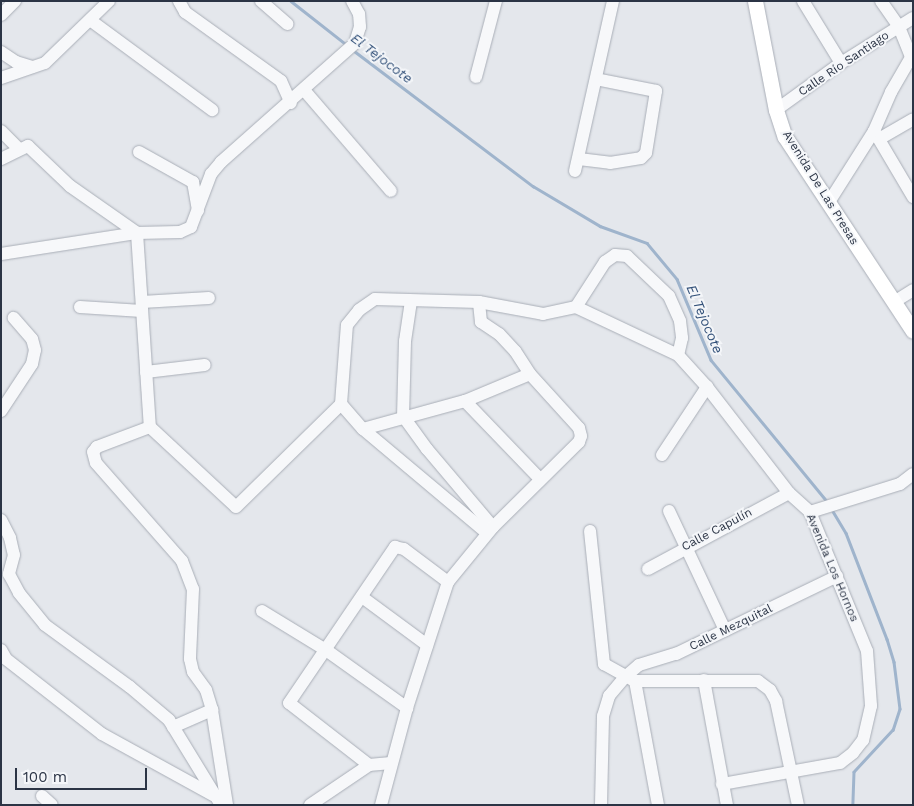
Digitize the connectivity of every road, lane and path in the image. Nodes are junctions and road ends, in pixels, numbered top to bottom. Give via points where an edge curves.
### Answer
1 (16, 1) edge
2 (109, 1) edge
3 (179, 1) edge
4 (260, 1) edge
5 (352, 1) edge
6 (496, 1) edge
7 (613, 1) edge
8 (755, 1) edge
9 (803, 1) edge
10 (881, 1) edge
11 (1, 15) edge
12 (913, 18) edge
13 (90, 20) junction
14 (287, 24) dead end
15 (899, 27) junction
16 (1, 52) edge
17 (912, 60) edge
18 (841, 63) junction
19 (32, 67) junction
20 (476, 77) dead end
21 (1, 78) edge
22 (596, 79) junction
23 (304, 90) junction
24 (291, 103) junction
25 (212, 110) dead end
26 (776, 110) junction
27 (913, 119) edge
28 (1, 131) edge
29 (877, 135) junction
30 (19, 149) junction
31 (139, 152) dead end
32 (1, 159) edge
33 (391, 191) dead end
34 (913, 198) edge
35 (829, 202) junction
36 (199, 213) junction
37 (137, 233) junction
38 (1, 254) edge
39 (913, 290) edge
40 (208, 298) dead end
41 (411, 301) junction
42 (479, 302) junction
43 (894, 302) junction
44 (142, 306) junction
45 (80, 307) dead end
46 (576, 307) junction
47 (14, 318) dead end
48 (913, 331) edge
49 (678, 355) junction
50 (206, 365) dead end
51 (146, 372) junction
52 (530, 374) junction
53 (707, 387) junction
54 (465, 401) junction
55 (341, 404) junction
56 (1, 411) edge
57 (403, 416) junction
58 (150, 427) junction
59 (363, 429) junction
60 (662, 455) dead end
61 (913, 474) edge
62 (540, 479) junction
63 (788, 494) junction
64 (669, 511) dead end
65 (810, 512) junction
66 (1, 520) edge
67 (490, 530) junction
68 (590, 532) dead end
69 (687, 545) junction
70 (648, 569) dead end
71 (837, 576) junction
72 (448, 582) junction
73 (362, 597) junction
74 (262, 611) dead end
75 (725, 630) junction
76 (427, 645) junction
77 (1, 650) edge
78 (326, 650) junction
79 (630, 679) junction
80 (704, 680) junction
81 (407, 708) junction
82 (212, 710) junction
83 (173, 728) junction
84 (391, 762) junction
85 (369, 765) junction
86 (788, 770) junction
87 (722, 784) junction
88 (218, 801) edge
89 (227, 805) edge
90 (310, 805) edge
91 (381, 805) edge
92 (601, 805) edge
93 (658, 805) edge
94 (727, 805) edge
95 (798, 805) edge

1 - 11 street
2 - 13 street
3 - 24 street via 185,12 281,80
4 - 14 street
5 - 23 street via 359,14 360,27 350,48
6 - 20 street
7 - 22 street
8 - 26 main road, Avenida De Las Presas
9 - 18 street
10 - 15 street
12 - 15 street, Calle Río Santiago
13 - 19 street via 45,63
13 - 25 street
15 - 17 street
15 - 18 street, Calle Río Santiago
16 - 19 street
17 - 29 street via 891,92
18 - 26 street, Calle Río Santiago
19 - 21 street
22 - 22 street via 656,91 646,153 641,158 610,164 577,165
23 - 24 street
23 - 33 street
24 - 36 street via 221,162 211,174
26 - 35 main road, Avenida De Las Presas via 785,137
27 - 29 street
28 - 30 street
29 - 34 street
29 - 35 street
30 - 32 street
30 - 37 street via 28,146 70,186
31 - 36 street via 193,182
35 - 43 main road, Avenida De Las Presas
36 - 37 street via 191,227 180,232
37 - 38 street
37 - 44 street
39 - 43 street
40 - 44 street
41 - 42 street
41 - 55 street via 375,299 359,310 347,325
41 - 57 street via 405,341
42 - 46 street via 543,314
42 - 52 street via 481,322 499,334
43 - 48 main road, Avenida De Las Presas
44 - 45 street
44 - 51 street
46 - 49 street
46 - 49 street via 605,262 615,256 626,256 669,296 680,321 682,338
47 - 56 street via 32,339 35,350 32,364
49 - 53 street, Avenida Los Hornos
50 - 51 street
51 - 58 street
52 - 54 street
52 - 62 street via 581,432 579,442
53 - 60 street
53 - 63 street, Avenida Los Hornos
54 - 57 street
54 - 62 street
55 - 58 street via 236,507
55 - 59 street
57 - 59 street
57 - 67 street
58 - 82 street via 97,447 93,452 96,463 182,561 193,589 190,659
59 - 67 street
61 - 65 street via 900,484
62 - 67 street
63 - 65 street, Avenida Los Hornos
63 - 69 street, Calle Capulín
64 - 69 street
65 - 71 street, Avenida Los Hornos
66 - 83 street via 14,555 9,574 46,625 130,687
67 - 72 street
68 - 79 street via 604,664
69 - 70 street, Calle Capulín
69 - 75 street
71 - 75 street, Calle Mezquital
71 - 86 street, Avenida Los Hornos via 867,651 871,706 868,725 853,753 840,764
72 - 73 street via 404,548 395,547
72 - 76 street
73 - 76 street
73 - 78 street
74 - 78 street
75 - 79 street, Calle Mezquital via 676,654 639,665
76 - 81 street
77 - 88 street via 6,659 102,734
78 - 81 street
78 - 85 street via 289,702
79 - 80 street
79 - 92 street, Calle Mezquital via 609,696 603,716
79 - 93 street
80 - 86 street via 758,682 770,690 776,701
80 - 87 street
81 - 84 street
82 - 83 street
82 - 89 street
83 - 88 street
84 - 85 street
84 - 91 street
85 - 90 street
86 - 87 street, Avenida Los Hornos
86 - 95 street
87 - 94 street

